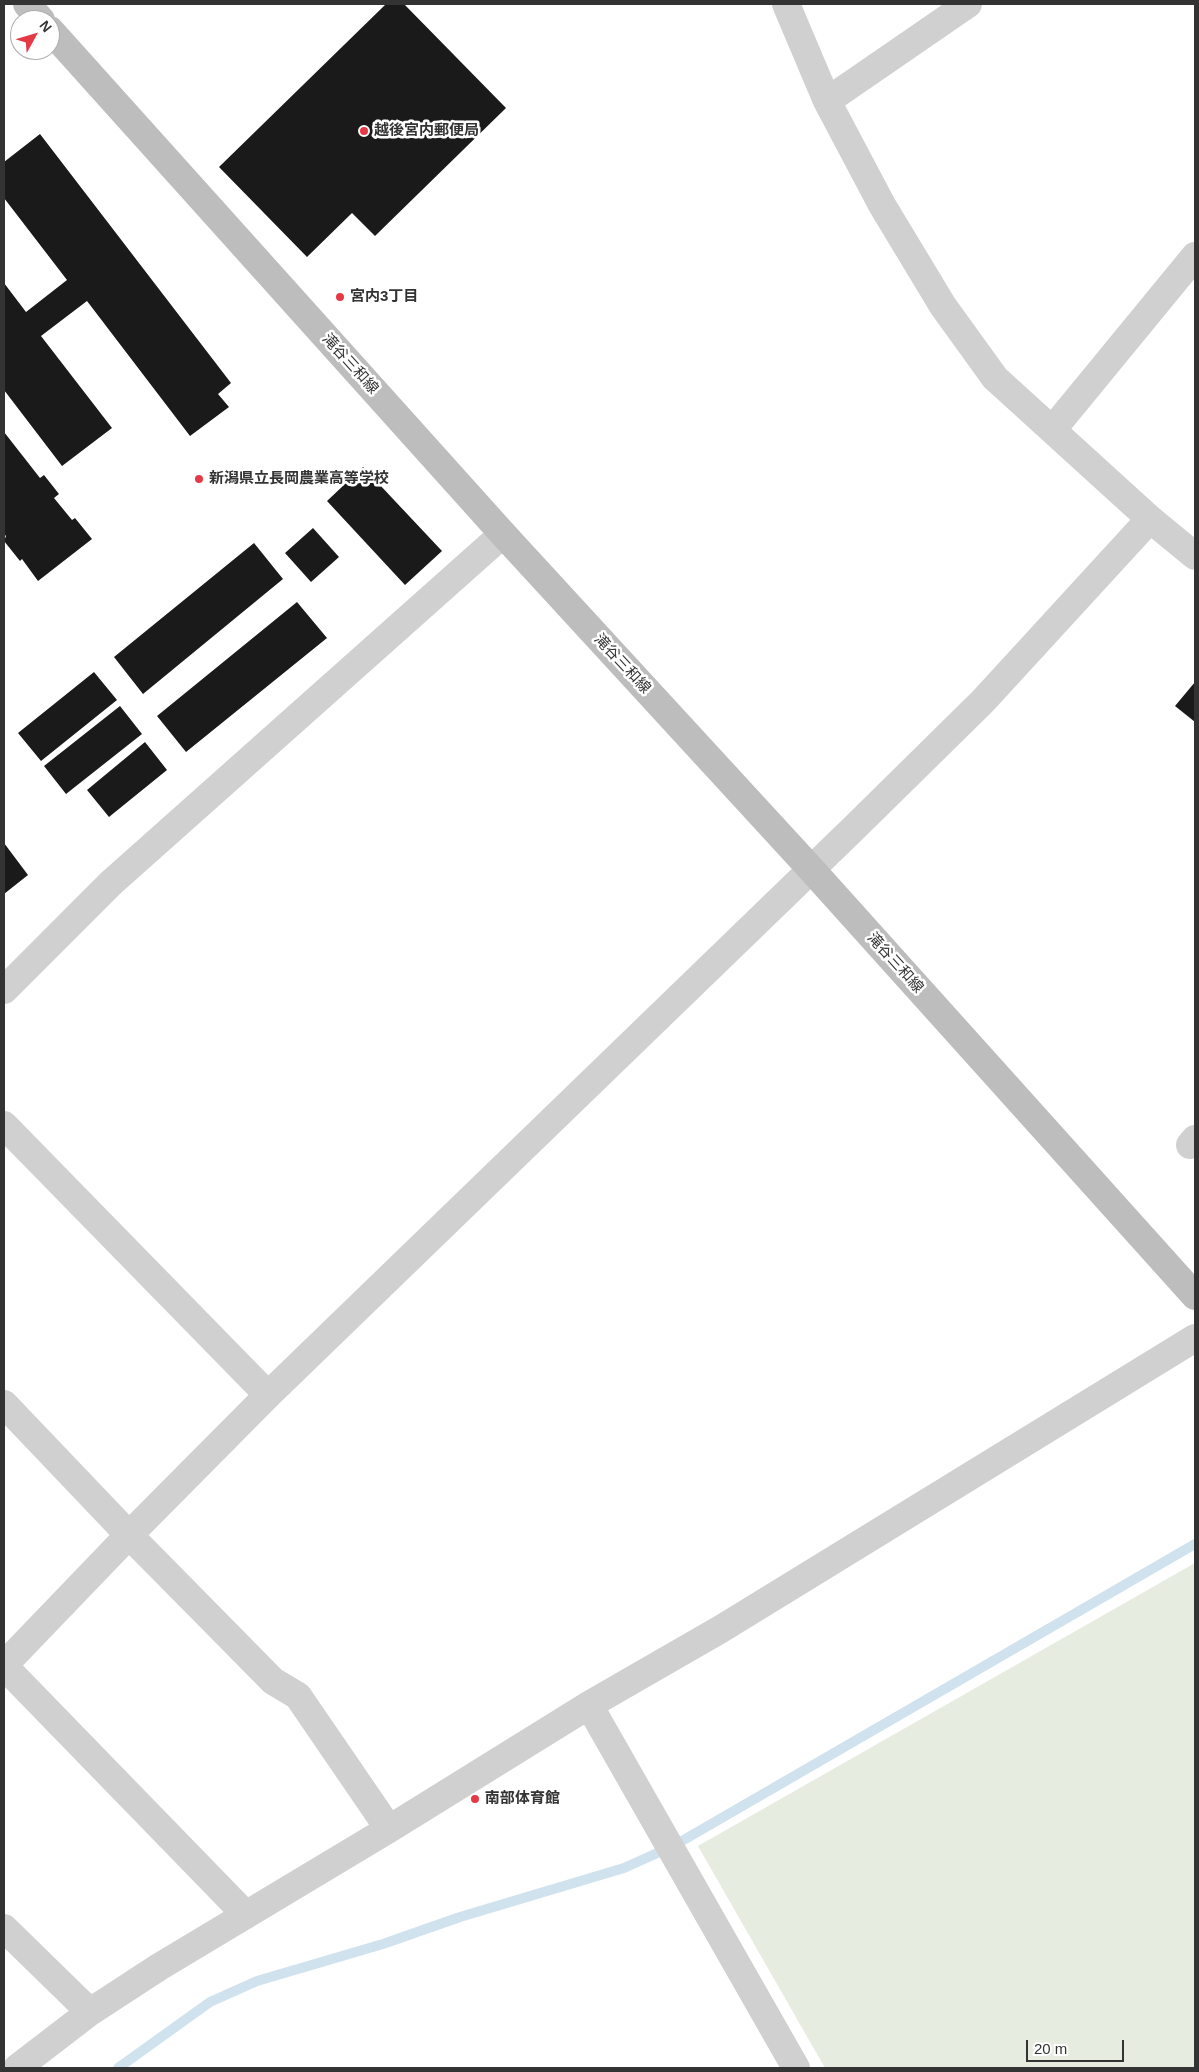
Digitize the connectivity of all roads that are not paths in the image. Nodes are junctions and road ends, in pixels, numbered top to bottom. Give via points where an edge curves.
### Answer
1 (786, 4) edge
2 (968, 4) edge
3 (60, 41) edge
4 (827, 101) junction
5 (1195, 256) edge
6 (1052, 429) junction
7 (1150, 518) junction
8 (502, 534) junction
9 (1195, 556) edge
10 (811, 869) junction
11 (4, 990) edge
12 (4, 1125) edge
13 (1195, 1296) edge
14 (1195, 1338) edge
15 (268, 1395) junction
16 (4, 1404) edge
17 (129, 1535) junction
18 (4, 1666) edge
19 (589, 1705) junction
20 (389, 1829) junction
21 (246, 1915) junction
22 (4, 1928) edge
23 (90, 2012) junction
24 (18, 2068) edge
25 (796, 2068) edge

1 - 4 street
2 - 4 street
3 - 8 main road, 滝谷三和線
4 - 6 street via 882,205 943,306 995,378
5 - 6 street
6 - 7 street
7 - 9 street
7 - 10 street via 983,701
8 - 10 main road, 滝谷三和線
8 - 11 street via 111,883
10 - 13 main road, 滝谷三和線
10 - 15 street
12 - 15 street
14 - 19 street via 721,1629
15 - 17 street
16 - 17 street
17 - 18 street
17 - 20 street via 273,1681 298,1696
18 - 21 street
19 - 20 street
19 - 25 street
20 - 21 street
21 - 23 street
22 - 23 street
23 - 24 street

